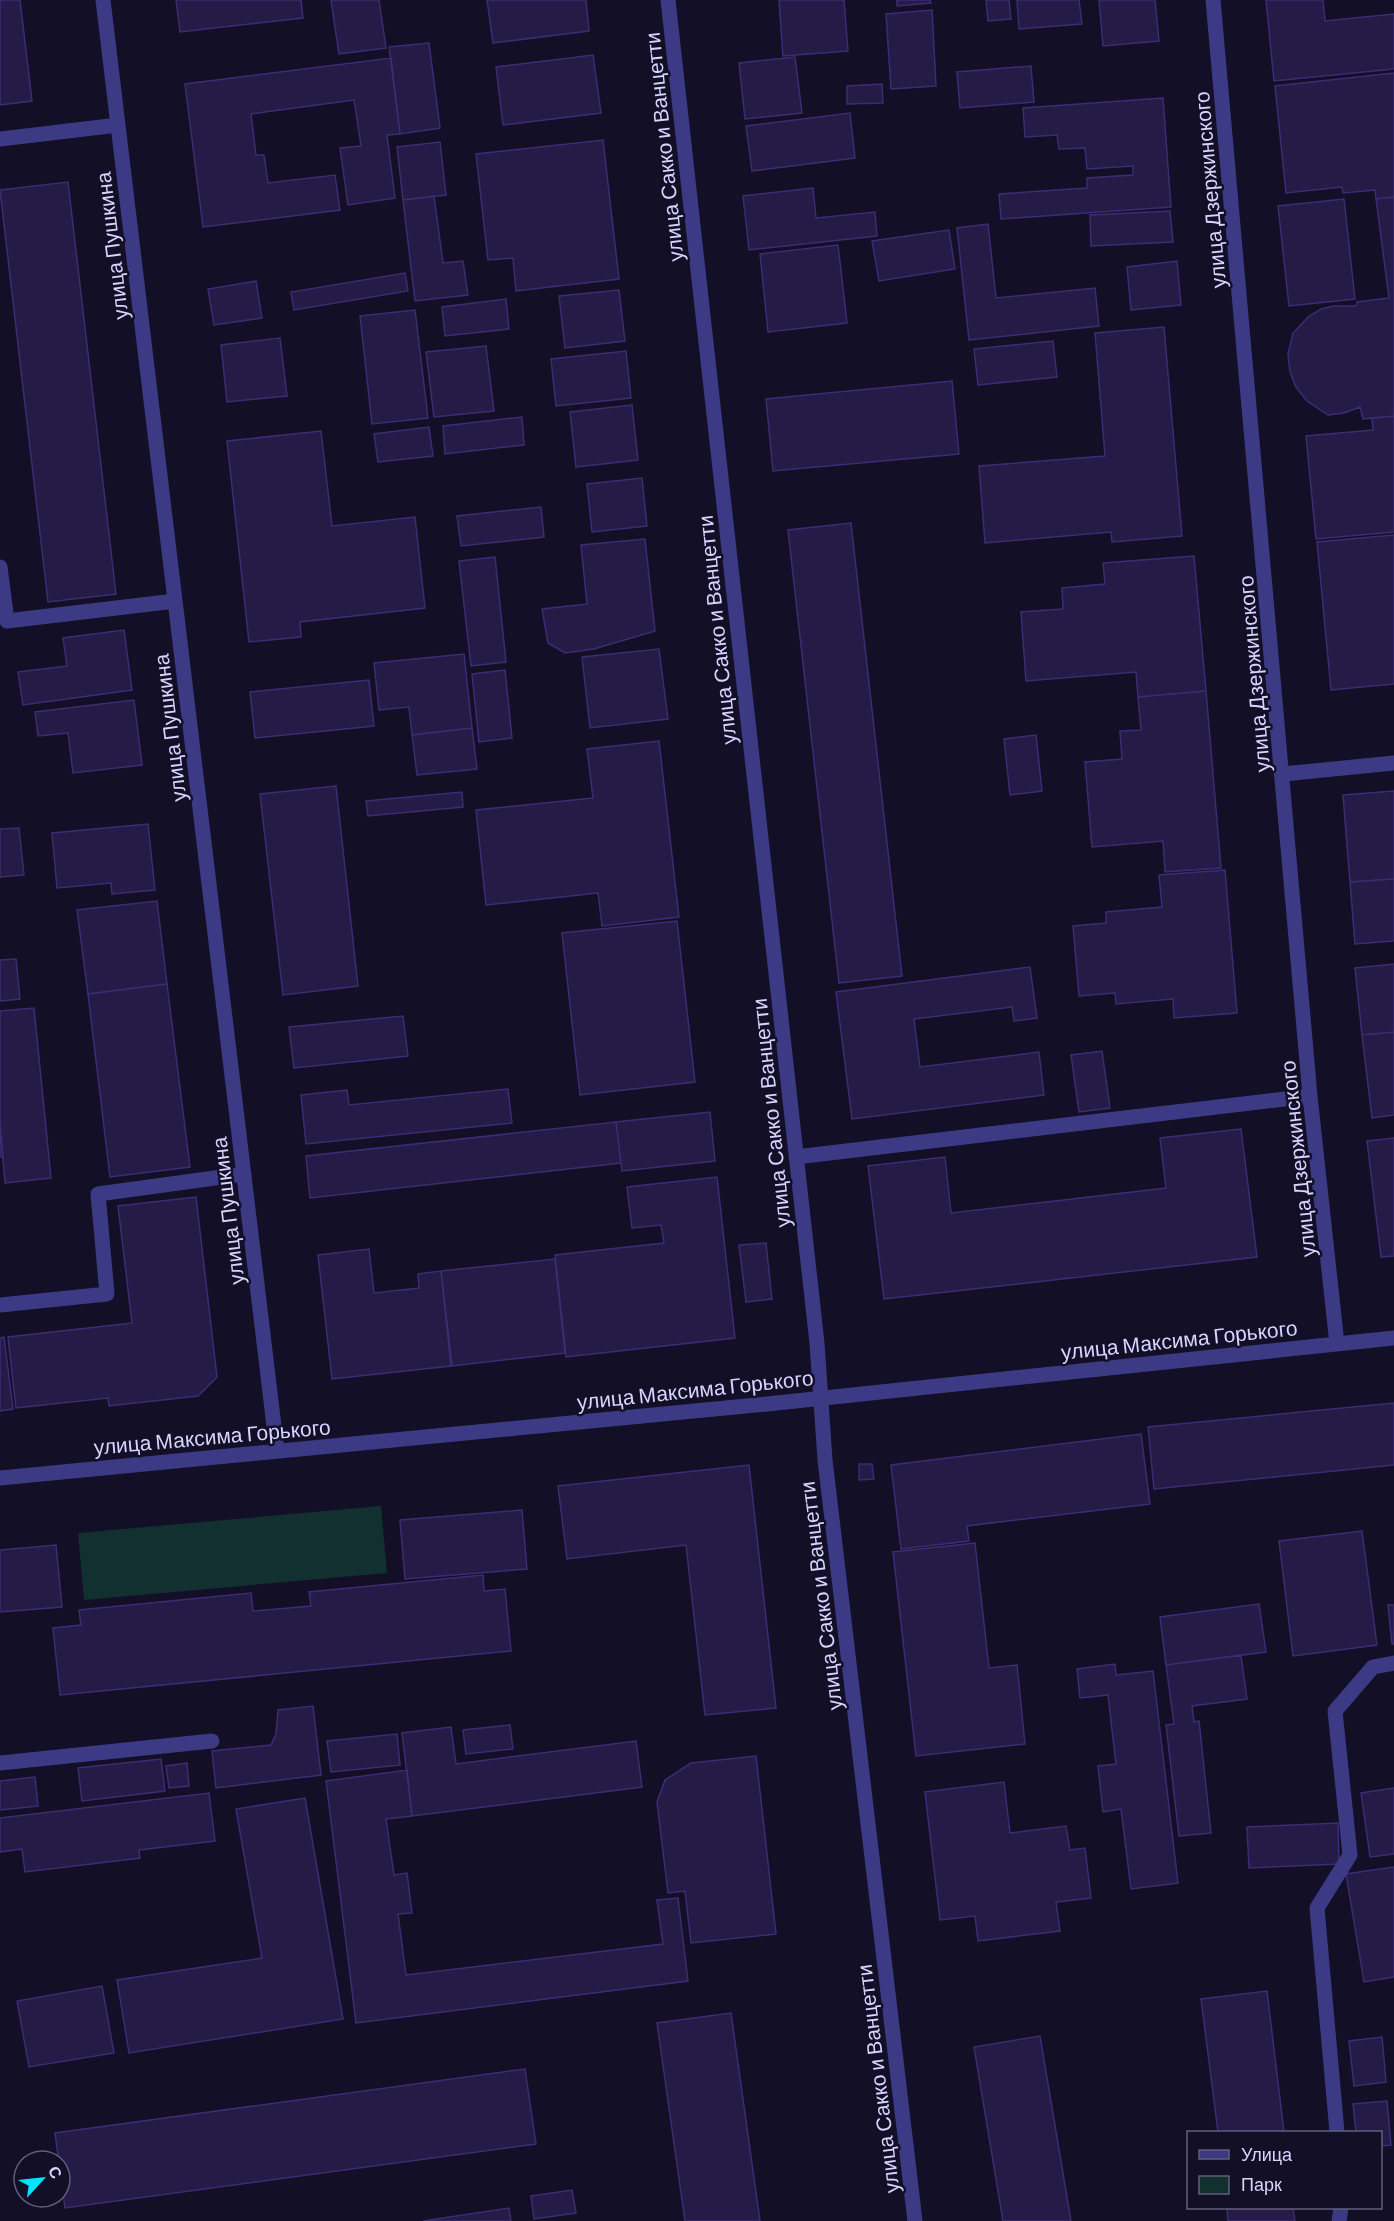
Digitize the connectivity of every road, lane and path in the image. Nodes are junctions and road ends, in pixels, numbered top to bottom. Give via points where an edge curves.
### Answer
1 (103, 0) edge
2 (668, 0) edge
3 (1213, 0) edge
4 (118, 125) junction
5 (0, 139) edge
6 (0, 567) edge
7 (175, 601) junction
8 (1394, 763) edge
9 (1283, 774) junction
10 (1310, 1096) junction
11 (796, 1157) junction
12 (244, 1174) junction
13 (0, 1305) edge
14 (1394, 1338) edge
15 (1337, 1344) junction
16 (821, 1397) junction
17 (277, 1452) junction
18 (0, 1478) edge
19 (1394, 1663) edge
20 (212, 1741) dead end
21 (0, 1763) edge
22 (1337, 2131) edge
23 (915, 2221) edge

1 - 4 street, улица Пушкина
2 - 11 street, улица Сакко и Ванцетти
3 - 9 street, улица Дзержинского
4 - 5 street
4 - 7 street, улица Пушкина
6 - 7 street via 7,621
7 - 12 street, улица Пушкина
8 - 9 street
9 - 10 street, улица Дзержинского
10 - 11 street
10 - 15 street, улица Дзержинского
11 - 16 street, улица Сакко и Ванцетти
12 - 13 street via 98,1194 108,1294
12 - 17 street, улица Пушкина
14 - 15 street, улица Максима Горького
15 - 16 street, улица Максима Горького
16 - 17 street, улица Максима Горького
16 - 23 street, улица Сакко и Ванцетти via 825,1460
17 - 18 street, улица Максима Горького
19 - 22 street via 1373,1667 1335,1711 1350,1855 1317,1908
20 - 21 street

